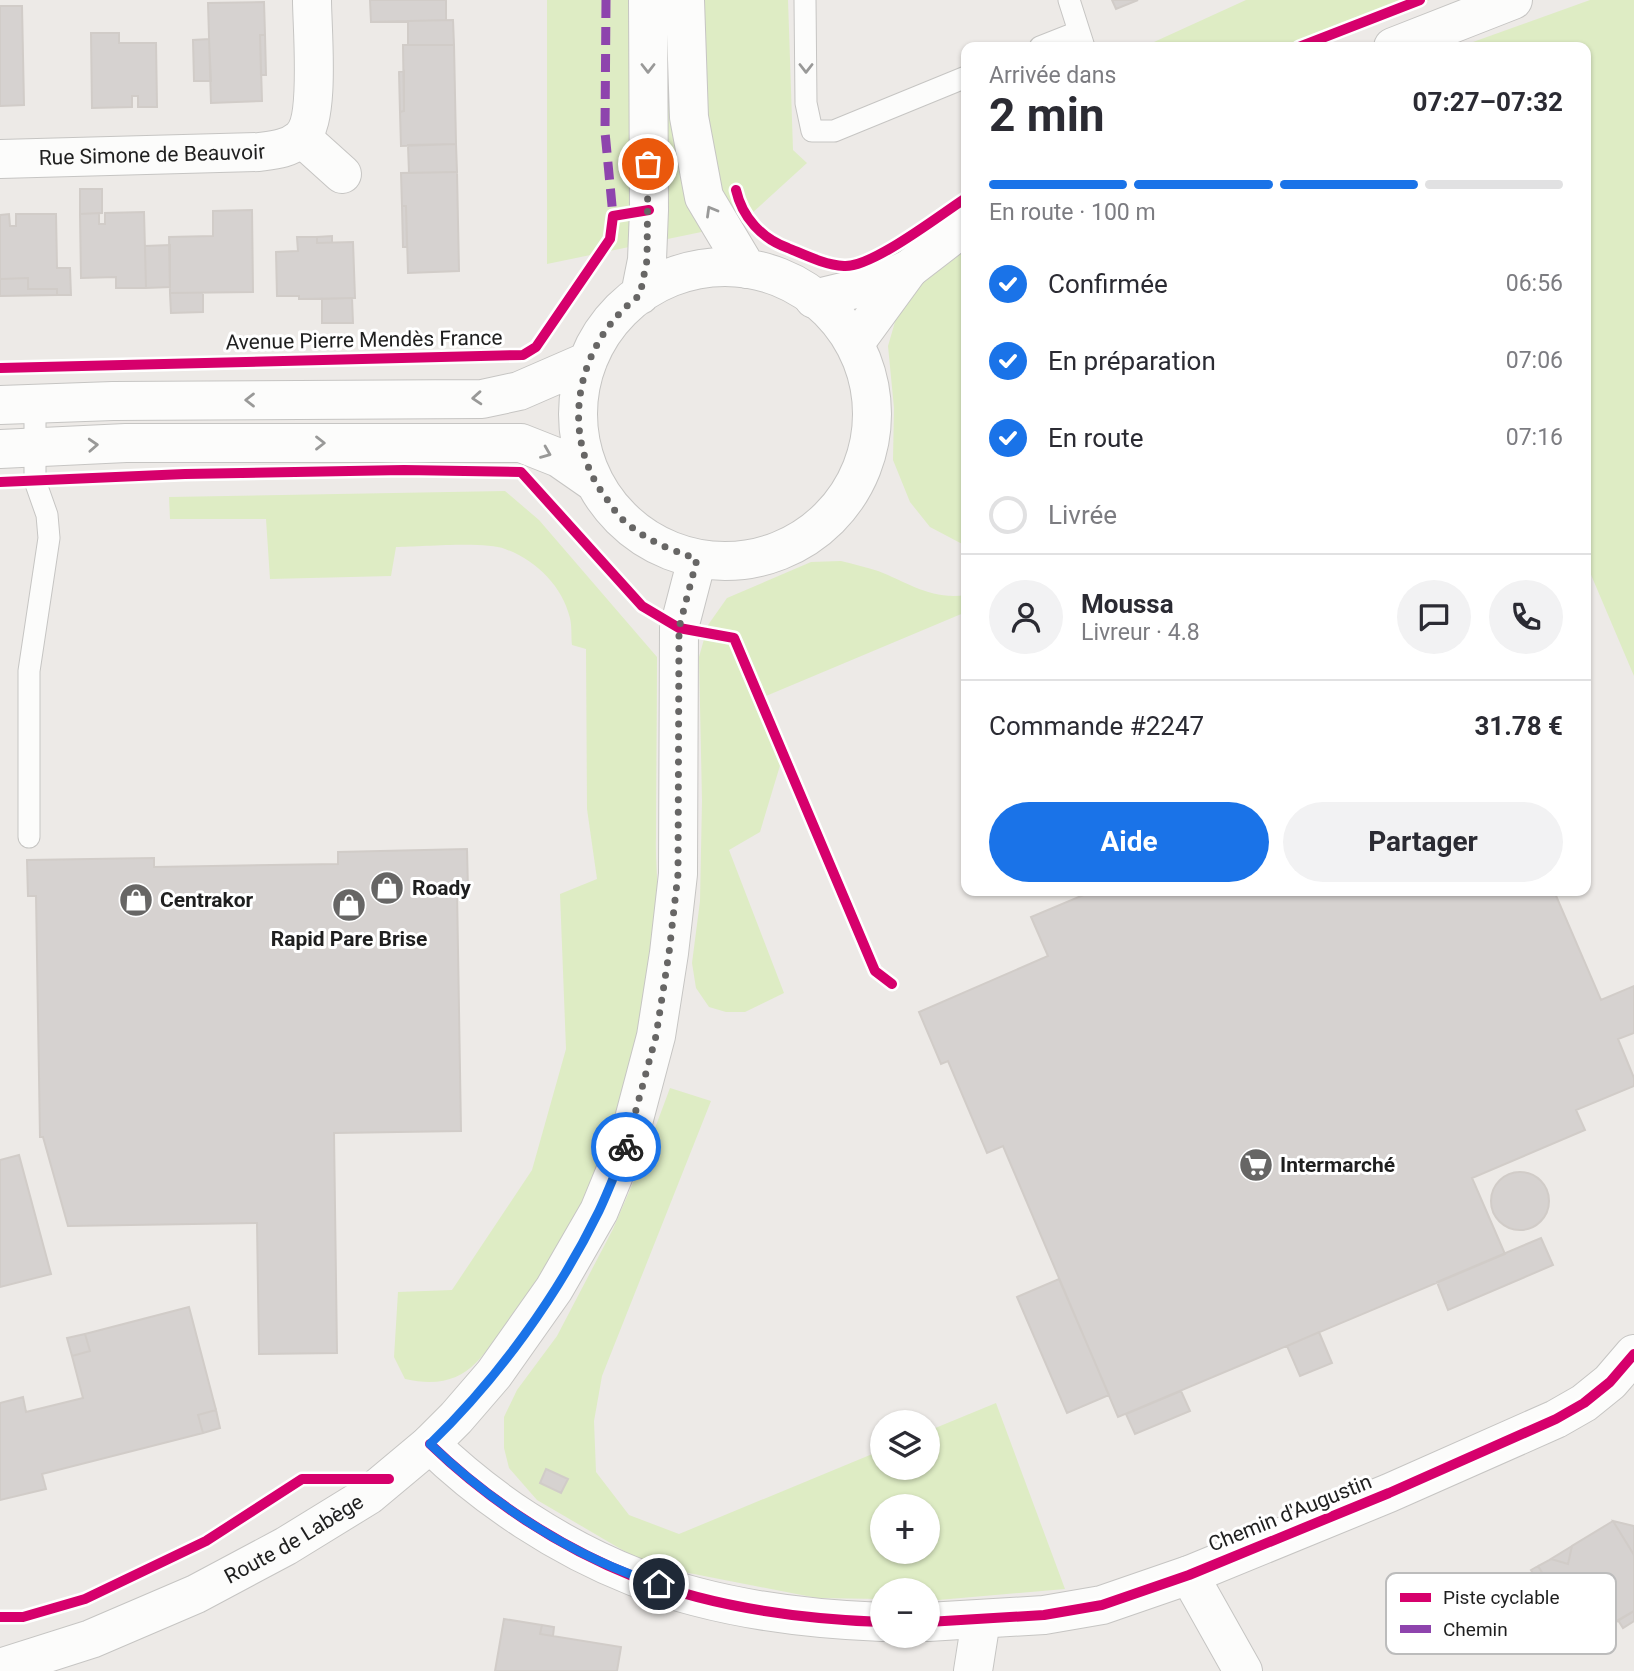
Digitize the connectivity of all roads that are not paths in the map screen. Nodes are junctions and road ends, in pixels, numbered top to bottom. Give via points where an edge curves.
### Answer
1 (312, 0) edge
2 (648, 0) edge
3 (685, 0) edge
4 (805, 0) edge
5 (1069, 0) edge
6 (1513, 0) edge
7 (1081, 40) edge
8 (1406, 42) edge
9 (961, 79) edge
10 (302, 138) junction
11 (0, 159) edge
12 (342, 174) dead end
13 (961, 229) edge
14 (747, 269) junction
15 (909, 269) junction
16 (640, 295) junction
17 (814, 299) junction
18 (855, 343) junction
19 (588, 361) junction
20 (17, 404) edge
21 (18, 449) edge
22 (594, 483) junction
23 (697, 559) junction
24 (29, 836) dead end
25 (1634, 1355) edge
26 (430, 1444) junction
27 (1189, 1575) junction
28 (981, 1620) junction
29 (870, 1621) edge
30 (940, 1622) edge
31 (0, 1668) edge
32 (973, 1671) edge
33 (1243, 1671) edge

1 - 10 street via 314,99
2 -> 16 street via 649,209
14 -> 3 street via 704,197 689,117
4 -> 9 lane via 806,103 811,131 834,131
5 - 7 lane
6 - 8 street
10 - 11 street, Rue Simone de Beauvoir via 283,149 259,152
10 - 12 street
13 - 15 street
14 - 16 street via 714,267 681,274
14 - 17 street via 790,282
15 - 17 street via 876,284
15 - 18 street
16 - 19 street via 603,332
17 - 18 street via 827,307
18 - 23 street via 870,388 872,436 857,481 829,519 790,547 744,561
19 -> 20 street via 519,391 482,399
19 - 22 street via 578,402 580,444
20 - 21 lane
21 -> 22 street via 126,443 521,443 559,458
21 - 24 lane via 47,514 49,538 29,671
22 - 23 street via 620,518 655,544
23 - 26 street, Route de Labège via 679,628 678,874 669,953 656,1036 629,1138 599,1211 554,1289 494,1374
25 - 27 street, Chemin d'Augustin via 1610,1382 1556,1419
26 - 29 street via 465,1477 522,1517 588,1556 636,1577 766,1610
26 - 31 street, Route de Labège via 369,1495 196,1594 91,1639
27 - 28 street, Chemin d'Augustin via 1102,1605
27 - 33 street
28 - 30 street, Chemin d'Augustin
28 - 32 street

